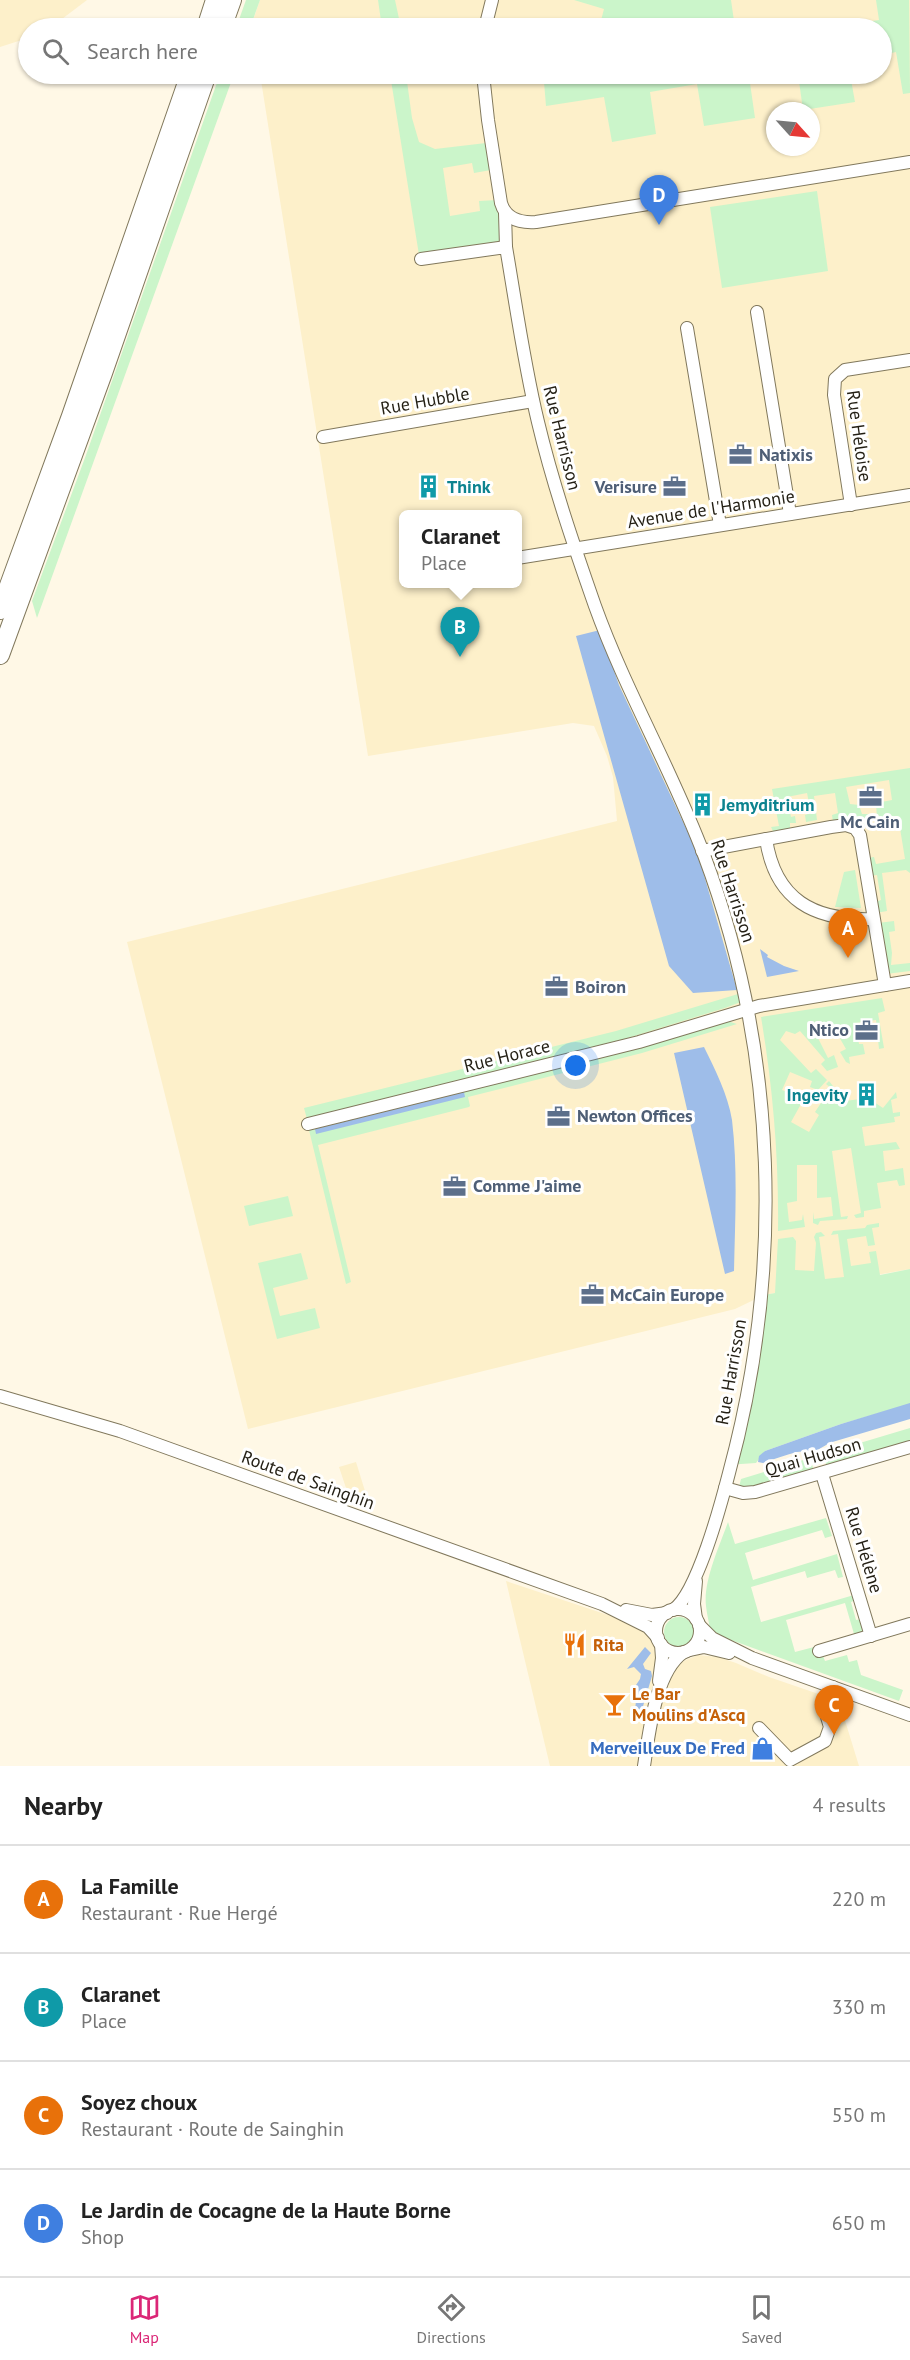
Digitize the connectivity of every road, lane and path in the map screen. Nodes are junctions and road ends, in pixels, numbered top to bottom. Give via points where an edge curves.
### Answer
1 (215, 0) edge
2 (232, 0) edge
3 (492, 0) edge
4 (209, 18) edge
5 (226, 18) edge
6 (488, 18) edge
7 (187, 84) edge
8 (204, 84) edge
9 (484, 84) edge
10 (910, 162) edge
11 (505, 213) junction
12 (506, 247) junction
13 (421, 259) dead end
14 (757, 312) dead end
15 (687, 328) dead end
16 (910, 360) edge
17 (533, 401) junction
18 (322, 437) dead end
19 (910, 495) edge
20 (850, 505) junction
21 (789, 514) junction
22 (720, 525) junction
23 (576, 548) junction
24 (522, 557) edge
25 (0, 610) edge
26 (0, 655) edge
27 (766, 839) junction
28 (702, 851) junction
29 (873, 919) junction
30 (910, 981) edge
31 (885, 985) junction
32 (748, 1009) junction
33 (308, 1124) dead end
34 (0, 1396) edge
35 (910, 1447) edge
36 (822, 1474) junction
37 (725, 1488) junction
38 (698, 1569) junction
39 (602, 1604) junction
40 (670, 1611) junction
41 (698, 1622) junction
42 (910, 1624) edge
43 (871, 1636) junction
44 (659, 1641) junction
45 (687, 1651) junction
46 (819, 1651) dead end
47 (752, 1658) junction
48 (833, 1687) junction
49 (656, 1703) junction
50 (910, 1715) edge
51 (759, 1728) dead end
52 (644, 1766) edge

1 - 4 highway
2 - 5 highway
3 - 6 street
7 - 25 highway
8 - 26 highway
9 - 11 street, Rue Harrisson
10 - 11 street via 536,222 520,222
11 - 12 street, Rue Harrisson
12 - 13 street
12 - 17 street, Rue Harrisson
14 - 21 street
15 - 22 street
16 - 20 street, Rue Héloise via 845,370 835,379
17 - 18 street, Rue Hubble
17 - 23 street, Rue Harrisson
19 - 20 street, Avenue de l'Harmonie
20 - 21 street, Avenue de l'Harmonie
21 - 22 street, Avenue de l'Harmonie
22 - 23 street, Avenue de l'Harmonie
23 - 24 street, Avenue de l'Harmonie
23 - 28 street, Rue Harrisson via 624,678
27 - 28 street
27 - 29 street via 773,870 801,903 833,917
27 - 29 street via 846,825 855,828 860,835
28 - 32 street, Rue Harrisson
29 - 31 street
30 - 31 street, Rue Horace
31 - 32 street, Rue Horace
32 - 33 street, Rue Horace via 639,1042
32 - 37 street, Rue Harrisson via 762,1114 766,1191 762,1295 743,1416
34 - 39 street, Route de Sainghin via 112,1429
35 - 36 street, Quai Hudson
36 - 37 street, Quai Hudson via 748,1493
36 - 43 street, Rue Hélène
37 - 38 street, Rue Harrisson
38 - 40 street, Rue Harrisson via 684,1600
38 - 41 street, Rue Harrisson via 694,1593
39 - 40 street, Route de Sainghin via 652,1615
39 - 44 street, Route de Sainghin via 648,1627
40 - 41 street via 686,1611
40 - 44 street via 658,1622
41 - 45 street via 699,1637
41 - 47 street via 712,1638
42 - 43 street
43 - 46 street
44 - 45 street via 671,1652
44 - 49 street via 662,1658
45 - 47 street via 707,1648
45 - 49 street via 671,1665
47 - 48 street
48 - 50 street
48 - 51 street via 825,1710 830,1726 825,1741 790,1760
49 - 52 street

